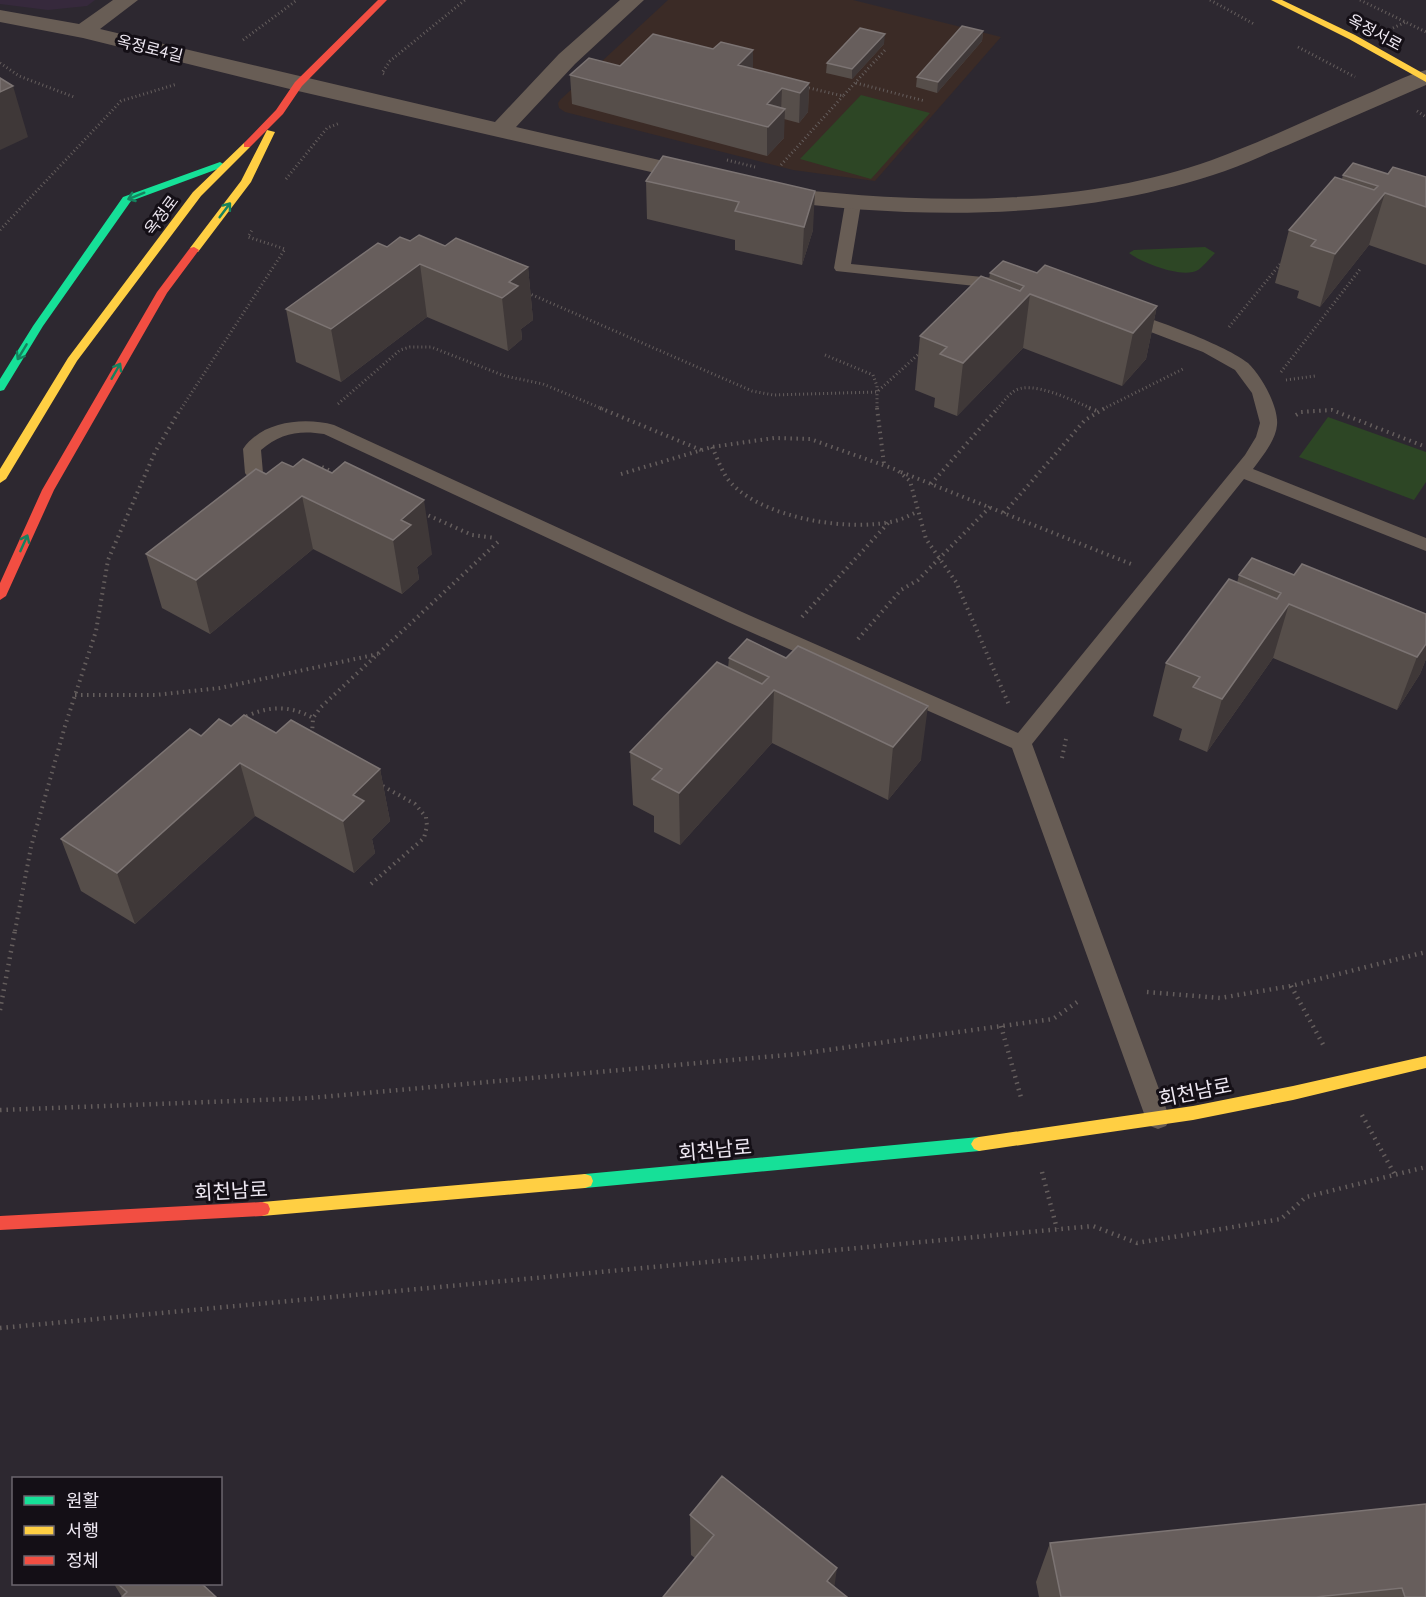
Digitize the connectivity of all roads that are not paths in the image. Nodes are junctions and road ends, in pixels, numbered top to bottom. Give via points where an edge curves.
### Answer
1 (127, 0) edge
2 (383, 0) edge
3 (633, 0) edge
4 (1275, 0) edge
5 (0, 16) edge
6 (83, 31) junction
7 (1425, 78) edge
8 (298, 84) junction
9 (280, 112) junction
10 (500, 130) junction
11 (230, 161) junction
12 (853, 204) junction
13 (1018, 285) edge
14 (1113, 311) edge
15 (0, 388) edge
16 (1241, 471) junction
17 (254, 473) edge
18 (0, 478) edge
19 (1426, 545) edge
20 (0, 596) edge
21 (1021, 743) junction
22 (1426, 1062) edge
23 (1158, 1119) junction
24 (0, 1223) edge

1 - 6 street
2 - 8 main road, 옥정로
3 - 10 street via 567,59
4 - 7 main road, 옥정서로
5 - 6 street, 옥정로4길
6 - 8 street, 옥정로4길
7 - 12 street, 옥정로4길 via 1209,169 1099,196 978,205
8 - 9 main road, 옥정로
8 - 10 street, 옥정로4길
9 - 11 main road, 옥정로
20 -> 9 main road via 48,490 162,292 246,182
10 - 12 street, 옥정로4길 via 737,185
11 -> 15 main road via 128,199 38,326
11 - 18 main road, 옥정로 via 197,194 72,360
12 - 13 lane via 842,268
14 - 16 lane via 1228,358 1258,385 1269,423 1265,437
16 - 19 lane
16 - 21 lane
17 - 21 lane via 252,449 274,431 310,426 328,429 735,617
21 - 23 lane
22 - 23 main road, 회천남로 via 1343,1083
23 - 24 main road, 회천남로 via 956,1148 294,1206

